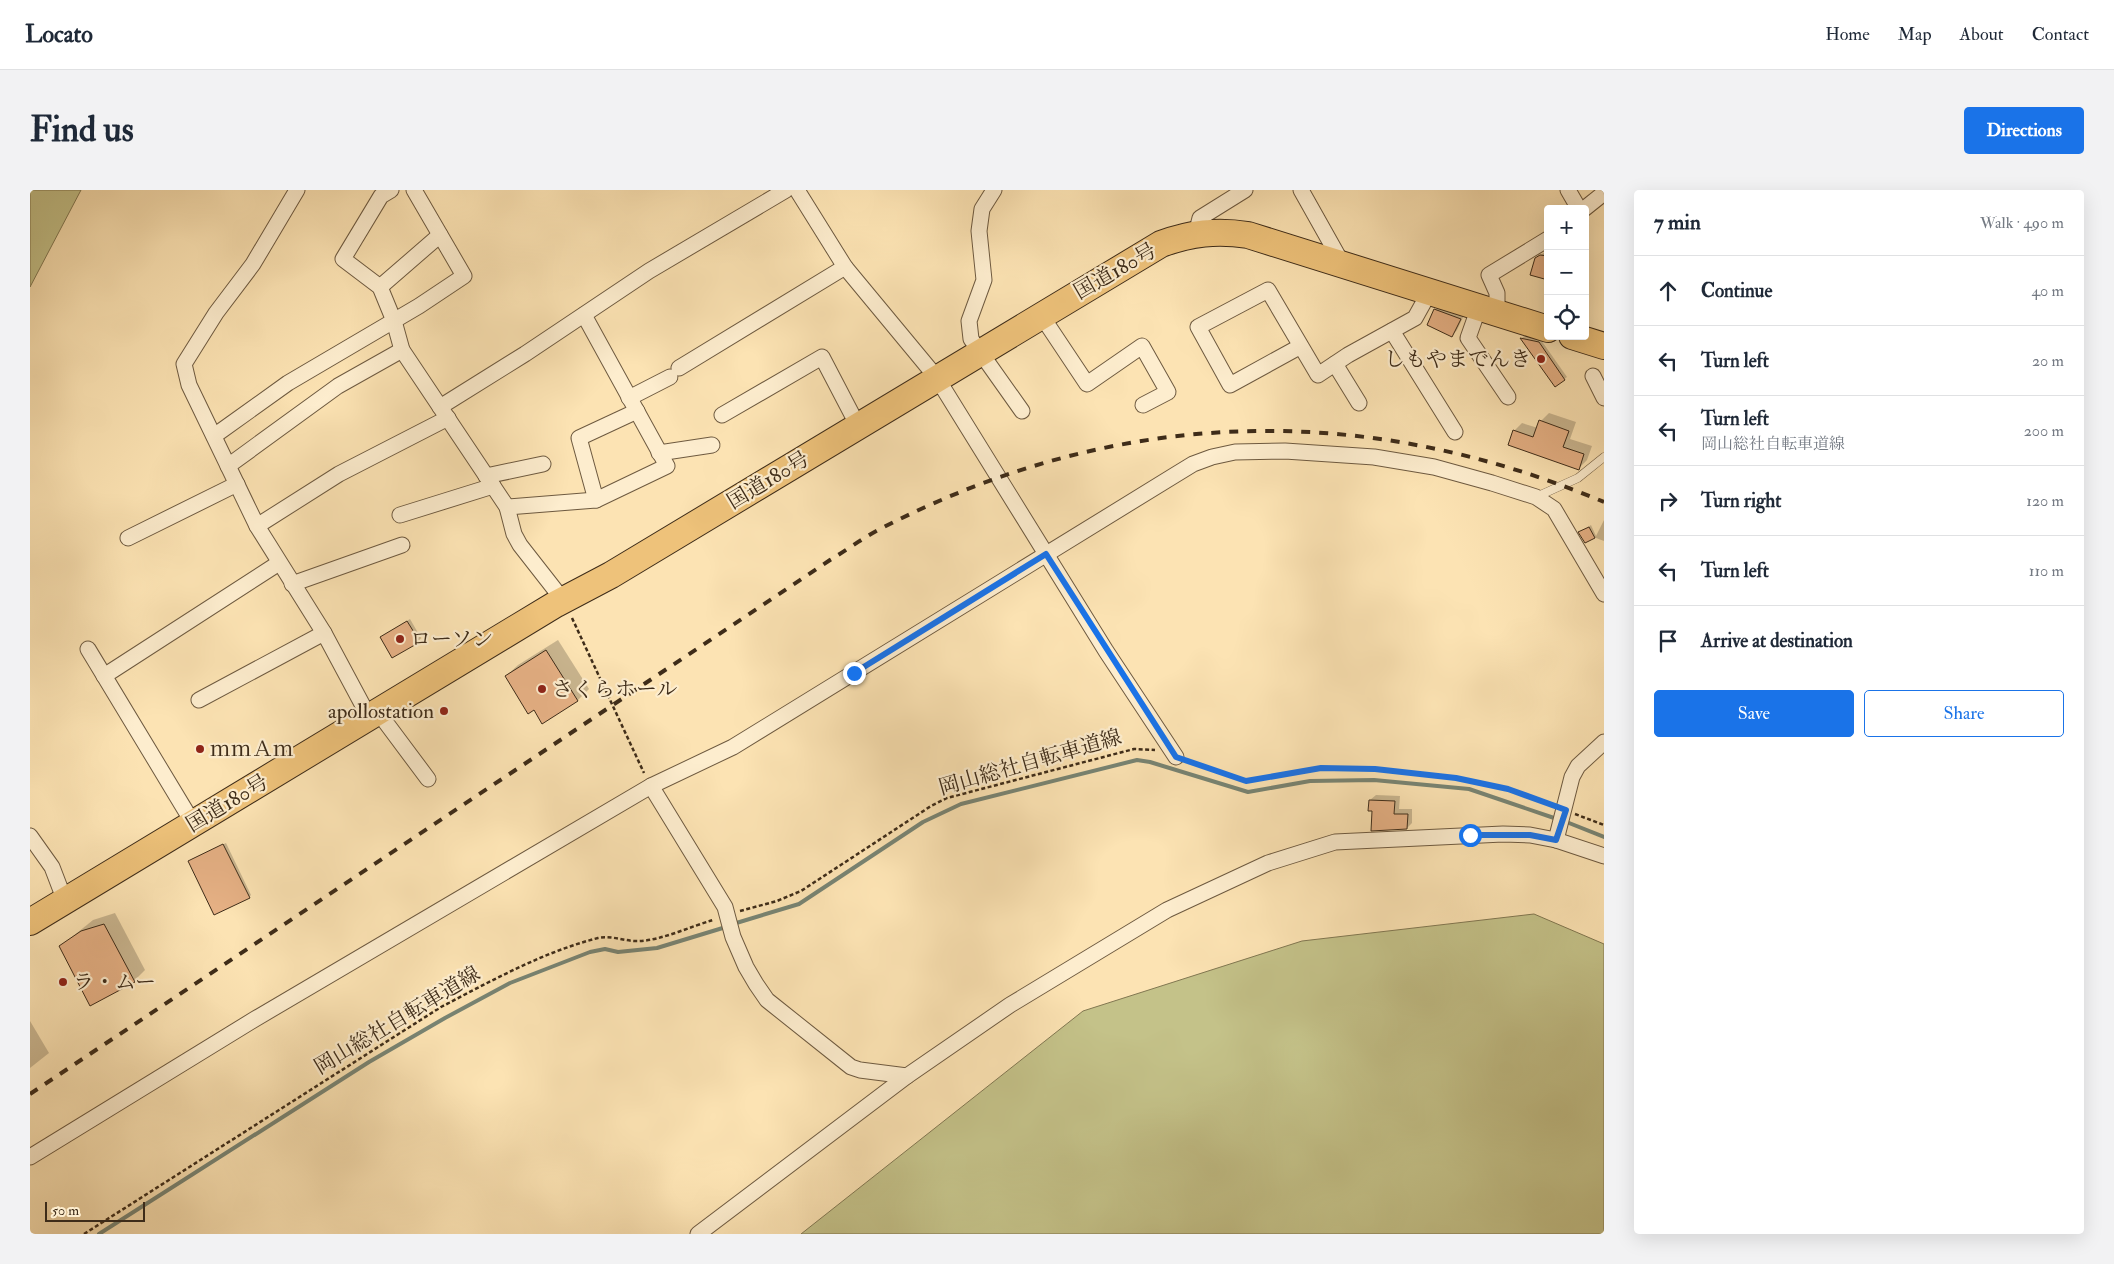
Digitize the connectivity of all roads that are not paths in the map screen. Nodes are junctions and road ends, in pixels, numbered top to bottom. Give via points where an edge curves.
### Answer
1 (297, 190) edge
2 (391, 190) edge
3 (414, 190) edge
4 (786, 190) edge
5 (797, 190) edge
6 (994, 190) edge
7 (1244, 190) edge
8 (1301, 190) edge
9 (1568, 190) edge
10 (1604, 192) edge
11 (1577, 205) edge
12 (1589, 205) edge
13 (1196, 234) junction
14 (440, 235) junction
15 (1544, 241) edge
16 (1342, 263) junction
17 (846, 267) junction
18 (380, 287) junction
19 (1430, 291) junction
20 (1488, 310) junction
21 (584, 315) junction
22 (1041, 315) junction
23 (394, 321) junction
24 (1544, 328) edge
25 (1392, 331) junction
26 (1585, 340) edge
27 (1301, 346) junction
28 (1604, 346) edge
29 (402, 350) junction
30 (979, 352) junction
31 (1334, 364) junction
32 (1593, 376) dead end
33 (937, 378) junction
34 (1508, 397) dead end
35 (1604, 398) edge
36 (1359, 403) dead end
37 (633, 405) junction
38 (1143, 405) dead end
39 (1022, 411) dead end
40 (444, 413) junction
41 (722, 415) dead end
42 (858, 426) junction
43 (1455, 432) dead end
44 (214, 436) junction
45 (712, 445) dead end
46 (660, 453) junction
47 (1604, 457) edge
48 (543, 464) dead end
49 (228, 466) junction
50 (489, 481) junction
51 (237, 484) junction
52 (1536, 497) junction
53 (596, 500) junction
54 (507, 506) junction
55 (400, 515) dead end
56 (256, 526) junction
57 (128, 538) dead end
58 (402, 545) dead end
59 (1046, 554) junction
60 (279, 563) junction
61 (292, 584) junction
62 (1604, 594) edge
63 (564, 600) junction
64 (324, 633) junction
65 (88, 649) dead end
66 (104, 676) junction
67 (199, 700) dead end
68 (374, 714) junction
69 (1604, 742) edge
70 (1176, 757) road end
71 (428, 779) dead end
72 (651, 786) junction
73 (193, 823) junction
74 (30, 836) edge
75 (1556, 840) junction
76 (1604, 856) edge
77 (65, 901) junction
78 (30, 922) edge
79 (907, 1076) junction
80 (30, 1157) edge
81 (698, 1234) edge

1 - 44 street via 253,264 216,313 184,364 189,385
2 - 18 street via 381,196 343,259
3 - 14 street
4 - 21 street via 649,271
5 - 17 street
6 - 30 street via 982,209 978,231 984,280 969,321 971,339
7 - 13 street via 1200,218
8 - 16 street
9 - 11 street
10 - 12 street
13 - 16 highway, 国道180号 via 1248,235
13 - 22 highway, 国道180号 via 1161,244
14 - 18 street
14 - 23 street via 464,276
15 - 20 street via 1489,275 1496,293
16 - 19 highway, 国道180号
17 - 33 street
17 - 37 street via 674,372
18 - 23 street
19 - 20 highway, 国道180号
19 - 25 street via 1415,318
20 - 24 highway, 国道180号
20 - 34 street via 1468,338
21 - 37 street
21 - 40 street
22 - 30 highway, 国道180号
22 - 38 street via 1087,384 1142,346 1168,392
23 - 29 street
23 - 44 street via 288,383
25 - 31 street
25 - 43 street
26 - 28 highway
27 - 27 street via 1268,290 1198,327 1230,386
27 - 31 street via 1318,376
29 - 40 street
29 - 49 street via 338,386
30 - 33 highway, 国道180号
30 - 39 street
31 - 36 street
32 - 35 street
33 - 42 highway, 国道180号
33 - 59 street
37 - 46 street
37 - 53 street via 579,438
40 - 50 street
40 - 56 street
41 - 42 street via 822,357
42 - 63 highway, 国道180号
44 - 49 street
45 - 46 street
46 - 53 street via 667,466
47 - 52 lane via 1578,478
48 - 50 street
49 - 51 street
50 - 54 street
50 - 55 street
51 - 56 street
51 - 57 street
52 - 59 street via 1434,467 1374,457 1285,451 1235,452 1193,464
52 - 62 street via 1554,510
53 - 54 street
54 - 63 street via 520,545
56 - 60 street
58 - 61 street
59 - 70 street
59 - 72 street via 733,747
60 - 61 street
60 - 66 street
61 - 64 street
63 - 68 highway, 国道180号
64 - 67 street
64 - 68 street
65 - 66 street
66 - 73 street
68 - 71 street
68 - 73 highway, 国道180号
69 - 75 street via 1578,766 1572,777
72 - 79 street via 728,915 746,967 767,1000 851,1067
72 - 80 street via 255,1019
73 - 77 highway, 国道180号
74 - 77 street via 52,867
75 - 76 street
75 - 79 street via 1503,834 1335,842 1268,864 1210,889 1124,934 1010,1005
77 - 78 highway, 国道180号
79 - 81 street

